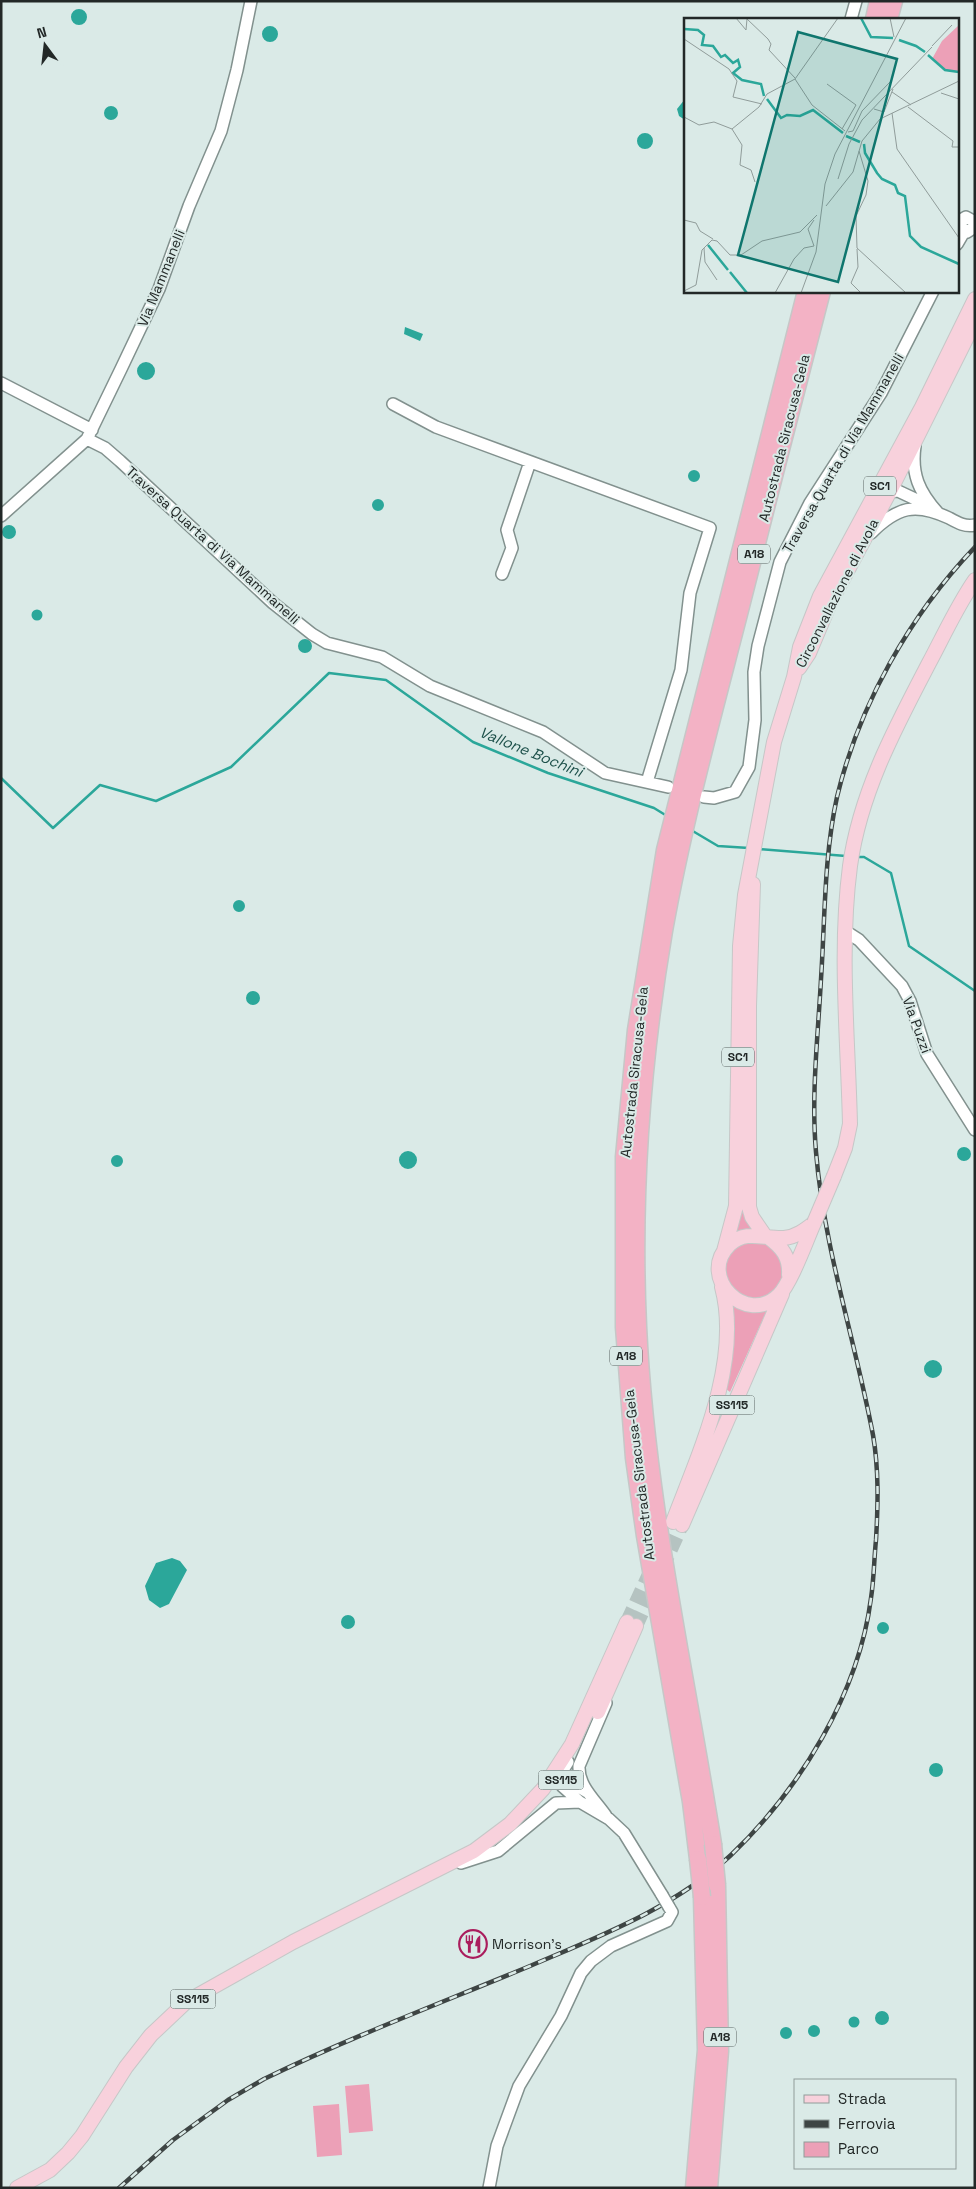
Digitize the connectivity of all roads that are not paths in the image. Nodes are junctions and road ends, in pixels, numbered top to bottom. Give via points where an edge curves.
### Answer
1 (250, 1) edge
2 (856, 1) edge
3 (878, 1) edge
4 (894, 1) edge
5 (851, 18) edge
6 (874, 18) edge
7 (889, 18) edge
8 (969, 229) edge
9 (958, 243) edge
10 (806, 292) edge
11 (822, 292) edge
12 (932, 292) edge
13 (975, 299) edge
14 (975, 321) edge
15 (1, 383) edge
16 (393, 404) dead end
17 (90, 434) junction
18 (916, 440) junction
19 (530, 462) junction
20 (883, 487) junction
21 (933, 510) junction
22 (1, 516) edge
23 (975, 525) edge
24 (862, 543) junction
25 (502, 574) dead end
26 (975, 580) edge
27 (794, 677) junction
28 (647, 782) junction
29 (668, 787) dead end
30 (704, 797) dead end
31 (681, 814) junction
32 (672, 852) junction
33 (752, 862) junction
34 (846, 932) junction
35 (975, 1130) edge
36 (814, 1223) junction
37 (766, 1237) junction
38 (724, 1251) junction
39 (787, 1283) junction
40 (721, 1284) junction
41 (611, 1684) junction
42 (593, 1700) junction
43 (560, 1780) junction
44 (587, 1792) junction
45 (580, 1802) junction
46 (609, 1819) junction
47 (510, 1824) junction
48 (461, 1863) junction
49 (424, 1876) junction
50 (17, 2188) edge
51 (489, 2188) edge
52 (694, 2188) edge
53 (709, 2188) edge

1 - 17 street, Via Mammanelli via 221,131 159,289
2 - 5 street
3 - 6 highway
4 - 7 highway
8 - 9 street
10 - 31 highway, Autostrada Siracusa-Gela / A18
11 - 31 highway, Autostrada Siracusa-Gela / A18 via 701,759
12 - 30 street, Traversa Quarta di Via Mammanelli via 881,393 810,503 780,562 754,672 755,720 749,767 735,792 714,798
13 - 20 main road, Circonvallazione di Avola / SC1
14 - 18 main road, Circonvallazione di Avola / SC1
15 - 17 street, Traversa Quarta di Via Mammanelli
16 - 19 street via 436,427
17 - 22 street, Via Mammanelli
17 - 28 street, Traversa Quarta di Via Mammanelli via 274,604 312,634 327,643 382,657 430,686 543,732 605,773
18 - 20 main road, Circonvallazione di Avola / SC1
18 - 21 street via 914,474
19 - 25 street via 507,530 512,548
19 - 28 street via 710,528 690,593 681,670
20 - 21 street via 895,497
20 - 24 main road, Circonvallazione di Avola / SC1
20 - 27 main road, Circonvallazione di Avola / SC1 via 820,596 800,647
21 - 23 street via 962,525
21 - 24 street via 918,508 893,515 882,521
24 - 27 main road, Circonvallazione di Avola / SC1 via 830,603 809,653
26 - 34 main road via 894,730 870,786 850,866
27 - 33 main road, Circonvallazione di Avola / SC1 via 774,742
28 - 29 street, Traversa Quarta di Via Mammanelli
31 - 32 highway, A18
32 - 52 highway, Autostrada Siracusa-Gela / A18, bridge via 636,1030 624,1157 624,1327 634,1458 691,1802 702,1897 706,2050
32 - 53 highway, Autostrada Siracusa-Gela / A18, bridge via 650,1032 639,1158 638,1326 646,1427 660,1536 717,1885 720,2051
33 - 37 main road, SC1 via 749,1207
33 - 38 main road, SC1 via 744,895 740,946 736,1206
34 - 35 street, Via Puzzi via 859,940 902,986 927,1054
34 - 36 main road, bridge via 850,1124 845,1148
36 - 37 main road via 795,1236
36 - 39 main road
37 - 38 main road via 746,1235
37 - 39 main road via 786,1254 789,1266
38 - 40 main road via 719,1267
39 - 40 main road via 773,1300 757,1305 732,1298
39 - 40 main road, SS115 via 678,1524 719,1391 727,1332 726,1301
41 - 42 main road, SS115 via 632,1624
41 - 43 main road, SS115
41 - 44 street via 603,1714 579,1766
42 - 43 street via 587,1725
42 - 47 main road, SS115 via 560,1765 543,1789
43 - 44 street via 567,1780
43 - 45 street via 562,1786
43 - 47 street via 554,1781 528,1812
43 - 48 main road, SS115 via 513,1834
44 - 46 street
45 - 46 street
45 - 48 street via 556,1803 498,1851
46 - 51 street, bridge via 624,1833 672,1912 667,1921 611,1946 581,1973 561,2016 519,2086 497,2146
47 - 49 main road, SS115 via 474,1851
48 - 49 main road, SS115
49 - 50 main road, SS115 via 293,1942 186,2002 151,2035 68,2153 50,2170

